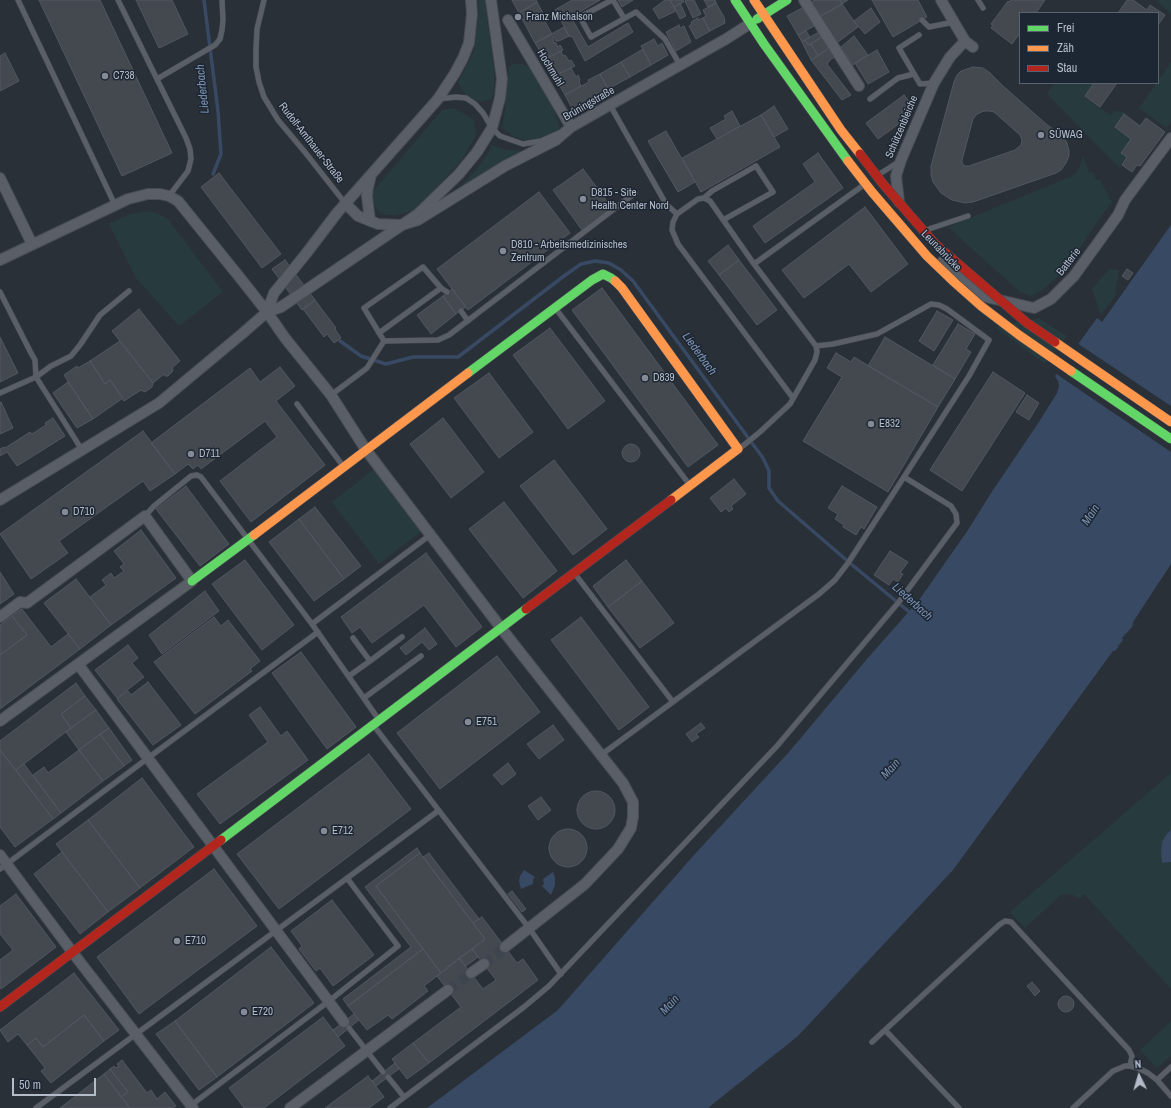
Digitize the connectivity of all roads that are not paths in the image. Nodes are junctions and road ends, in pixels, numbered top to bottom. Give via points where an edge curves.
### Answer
1 (18, 0) edge
2 (118, 0) edge
3 (222, 0) edge
4 (264, 0) edge
5 (471, 0) edge
6 (491, 0) edge
7 (613, 0) edge
8 (735, 0) edge
9 (754, 0) edge
10 (787, 0) edge
11 (804, 0) edge
12 (978, 0) edge
13 (945, 1) edge
14 (983, 8) dead end
15 (764, 14) junction
16 (624, 18) junction
17 (508, 20) dead end
18 (922, 20) dead end
19 (955, 22) junction
20 (751, 23) junction
21 (918, 35) dead end
22 (680, 65) junction
23 (914, 74) junction
24 (157, 79) junction
25 (934, 83) junction
26 (859, 86) dead end
27 (438, 99) junction
28 (870, 99) dead end
29 (610, 105) junction
30 (571, 127) junction
31 (492, 128) junction
32 (1171, 138) edge
33 (901, 160) junction
34 (372, 173) junction
35 (0, 178) edge
36 (635, 192) dead end
37 (169, 196) junction
38 (704, 198) junction
39 (345, 203) junction
40 (115, 205) junction
41 (677, 214) junction
42 (968, 216) dead end
43 (723, 220) junction
44 (370, 221) junction
45 (402, 225) junction
46 (915, 234) junction
47 (32, 244) junction
48 (0, 260) edge
49 (754, 264) junction
50 (945, 265) joint
51 (441, 288) junction
52 (129, 291) dead end
53 (0, 292) edge
54 (447, 292) dead end
55 (555, 308) junction
56 (461, 311) dead end
57 (267, 312) junction
58 (468, 321) junction
59 (379, 333) junction
60 (384, 341) junction
61 (816, 346) junction
62 (36, 377) junction
63 (0, 393) edge
64 (331, 395) junction
65 (793, 398) junction
66 (297, 404) dead end
67 (1171, 422) edge
68 (1171, 439) edge
69 (738, 449) junction
70 (82, 450) junction
71 (366, 450) junction
72 (344, 467) junction
73 (904, 477) junction
74 (690, 486) junction
75 (0, 500) edge
76 (145, 516) junction
77 (430, 535) junction
78 (247, 539) junction
79 (574, 573) junction
80 (192, 581) junction
81 (0, 617) edge
82 (312, 624) junction
83 (501, 628) junction
84 (318, 632) junction
85 (402, 637) dead end
86 (353, 638) dead end
87 (421, 656) dead end
88 (370, 661) junction
89 (78, 664) junction
90 (349, 676) junction
91 (364, 698) junction
92 (673, 702) junction
93 (0, 721) edge
94 (376, 723) junction
95 (601, 755) junction
96 (148, 758) junction
97 (438, 810) junction
98 (213, 846) junction
99 (0, 855) edge
100 (3, 867) edge
101 (347, 878) junction
102 (529, 928) junction
103 (276, 931) junction
104 (505, 947) tunnel mouth
105 (73, 953) junction
106 (484, 964) tunnel mouth
107 (471, 973) tunnel mouth
108 (561, 974) junction
109 (448, 990) tunnel mouth
110 (328, 1001) junction
111 (0, 1007) edge
112 (347, 1025) joint
113 (885, 1030) junction
114 (136, 1034) junction
115 (872, 1042) dead end
116 (366, 1050) junction
117 (1130, 1066) junction
118 (1171, 1067) edge
119 (383, 1072) dead end
120 (388, 1077) dead end
121 (1157, 1080) junction
122 (1171, 1096) edge
123 (404, 1097) junction
124 (190, 1107) edge
125 (36, 1108) edge
126 (290, 1108) edge
127 (390, 1108) edge
128 (959, 1108) edge
129 (1073, 1108) edge

1 - 40 lane
2 - 24 lane
3 - 24 lane via 223,20 220,39 215,45
4 - 39 lane, Rudolf-Amthauer-Straße via 257,29 258,82 278,120
5 - 27 street via 469,43 455,73
6 - 31 street via 502,79
7 - 16 lane
7 - 16 lane via 580,17 591,37
8 - 20 street, Leunabrücke
9 - 15 street, Leunabrücke
10 - 15 street, Brüningstraße
11 - 26 street
12 - 14 lane
13 - 19 street
15 - 20 street, Brüningstraße
15 - 67 street, Leunabrücke, bridge via 841,130 935,244 1027,323
16 - 22 lane via 636,12 665,39
17 - 30 street, Hochmuhl
18 - 19 lane via 929,27
19 - 25 street, Schützenbleiche via 969,44 950,57
20 - 22 street, Brüningstraße
20 - 68 street, Leunabrücke, bridge via 848,161 927,256 981,306 1019,335
21 - 23 lane via 899,48
22 - 29 street, Brüningstraße
23 - 25 lane via 920,84
23 - 28 lane via 898,78
24 - 37 lane via 190,149 188,171
25 - 33 street, Schützenbleiche
27 - 31 lane via 466,98 483,113
27 - 34 street
29 - 30 street, Brüningstraße
29 - 41 lane via 666,204
30 - 31 lane via 541,141 523,144 500,136
30 - 45 street, Brüningstraße via 556,140 505,166 418,220
31 - 45 street via 459,174 418,214
32 - 50 street, Batterie via 1074,276 1052,299 1034,308 986,298
33 - 46 street, Schützenbleiche via 896,176 900,205
33 - 49 lane
34 - 39 street
34 - 44 street via 367,196
35 - 47 street
36 - 58 lane
37 - 40 street via 148,194
37 - 57 street via 178,201
38 - 41 lane via 698,199
38 - 43 lane via 710,201
38 - 43 lane via 756,166 773,192
39 - 44 street via 358,216
39 - 57 street via 274,292
40 - 47 street
41 - 65 lane via 672,230 678,244
42 - 46 lane
43 - 49 lane
44 - 45 street
45 - 57 street via 281,307
46 - 50 street, Schützenbleiche
47 - 48 street
49 - 61 lane
51 - 54 lane
51 - 59 lane
51 - 59 lane via 423,267 364,308
52 - 62 lane via 100,315 71,356
53 - 62 lane via 35,360
55 - 69 street via 603,274 611,278 622,288
55 - 71 street
55 - 74 lane
56 - 58 lane
57 - 64 street
57 - 70 street via 159,403
58 - 60 lane via 438,340
59 - 60 lane
60 - 64 lane via 367,368
61 - 65 lane via 815,360
61 - 73 lane via 877,334 931,304 947,309 989,340
62 - 63 lane
62 - 70 lane
64 - 71 street
65 - 69 lane via 790,404 760,432
66 - 72 lane
69 - 74 street
70 - 75 street
71 - 72 street
71 - 77 street
72 - 78 street
73 - 92 lane via 856,552 834,580 819,594
73 - 108 lane via 951,506 956,514 956,523 907,591 777,746
74 - 79 street
76 - 78 lane via 191,476 197,475
76 - 80 street
76 - 81 street via 27,603 20,602
77 - 82 lane
77 - 83 street
78 - 80 street
78 - 82 lane
79 - 83 street
79 - 92 lane
80 - 89 street
82 - 84 lane
83 - 94 street
83 - 95 street
84 - 90 lane
84 - 96 lane
85 - 88 lane
86 - 88 lane
87 - 91 lane
88 - 90 lane
89 - 93 street
89 - 96 street
90 - 91 lane
91 - 94 lane
92 - 95 lane
94 - 97 lane
94 - 98 street
95 - 102 street via 623,783 633,802 630,828 618,849 585,884
96 - 98 street
96 - 100 lane
97 - 101 lane
97 - 102 lane
98 - 103 street
98 - 105 street
99 - 100 street
100 - 105 street
101 - 103 lane
101 - 110 lane via 398,946
102 - 104 street
102 - 108 lane
103 - 110 street
103 - 114 lane
105 - 111 street
105 - 114 street
106 - 107 street
108 - 123 lane via 524,1007
109 - 116 street
110 - 112 street
110 - 124 lane
112 - 116 lane
113 - 115 lane
113 - 117 lane via 999,925 1011,922 1129,1050 1132,1056
113 - 128 lane
114 - 124 street
114 - 125 lane
116 - 119 lane
116 - 126 street
117 - 121 lane via 1148,1073
117 - 129 lane via 1113,1071
118 - 121 lane
120 - 123 lane
121 - 122 lane
123 - 127 lane

